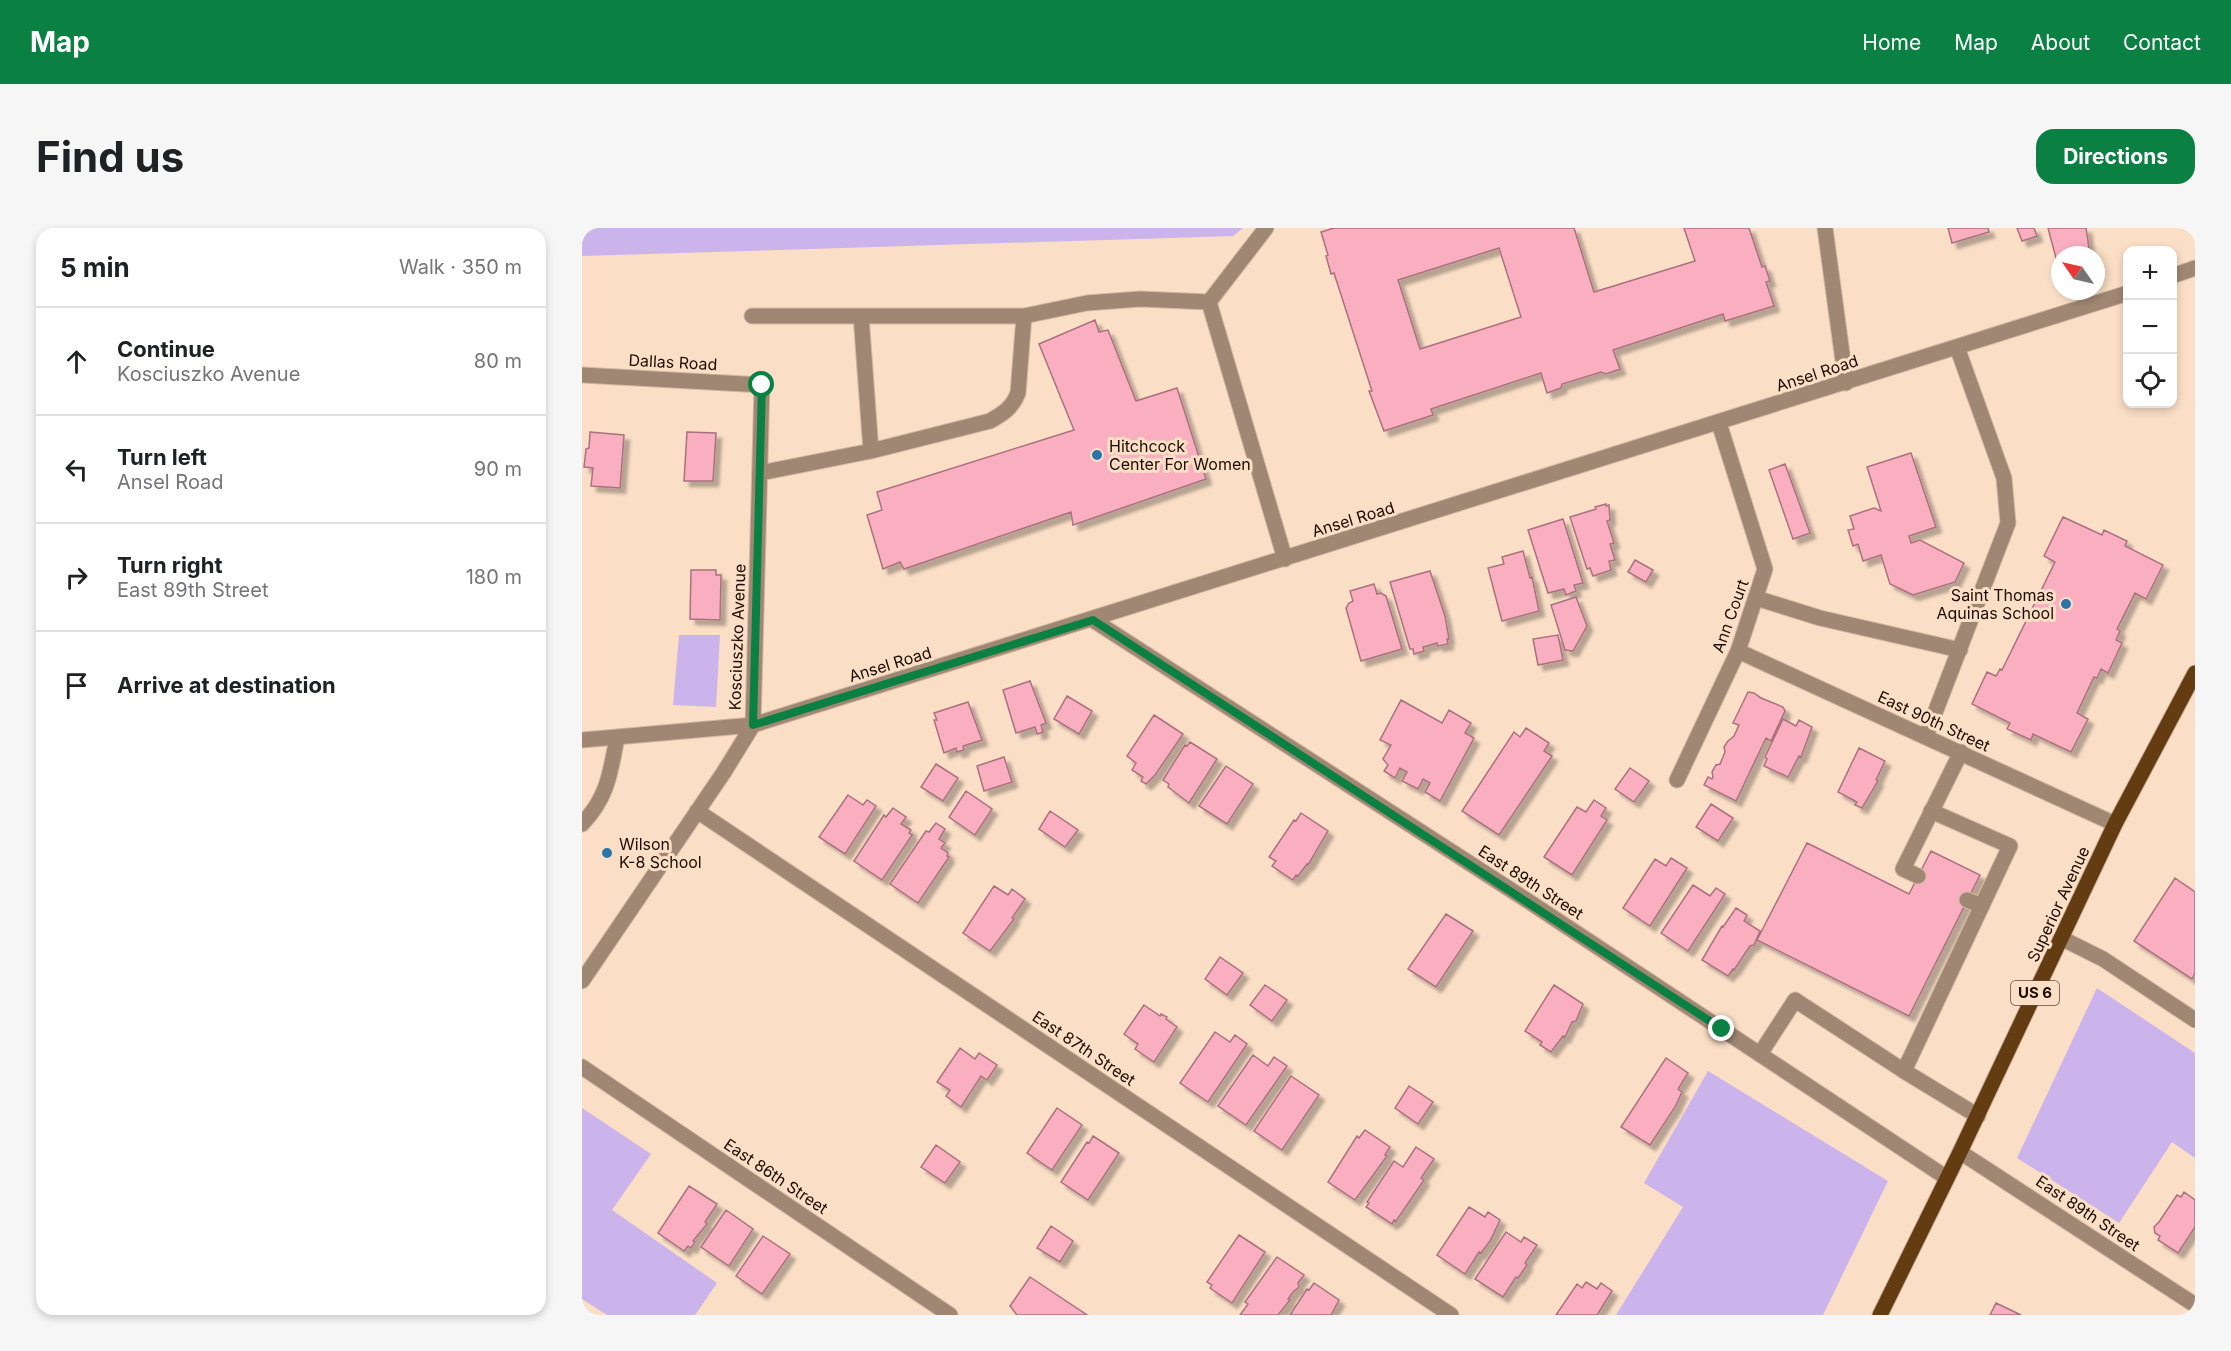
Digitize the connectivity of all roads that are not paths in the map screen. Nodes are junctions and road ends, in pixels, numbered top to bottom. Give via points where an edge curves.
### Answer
1 (1266, 228) edge
2 (1825, 228) edge
3 (2195, 268) edge
4 (2177, 274) edge
5 (2123, 293) edge
6 (1209, 302) junction
7 (752, 316) dead end
8 (861, 316) junction
9 (1024, 316) junction
10 (1957, 347) junction
11 (582, 375) edge
12 (1846, 382) junction
13 (762, 385) joint
14 (1719, 423) junction
15 (871, 451) junction
16 (760, 473) junction
17 (1285, 559) junction
18 (1756, 598) junction
19 (1093, 620) junction
20 (1960, 650) junction
21 (1738, 651) junction
22 (2195, 675) edge
23 (753, 725) junction
24 (1926, 736) junction
25 (617, 738) junction
26 (582, 740) edge
27 (1961, 752) junction
28 (1677, 780) dead end
29 (697, 811) junction
30 (1931, 811) junction
31 (585, 818) edge
32 (2115, 824) junction
33 (1918, 876) dead end
34 (1967, 900) dead end
35 (1982, 906) junction
36 (2061, 938) junction
37 (582, 981) edge
38 (2195, 1020) edge
39 (1760, 1054) junction
40 (582, 1067) edge
41 (1904, 1071) junction
42 (1977, 1116) junction
43 (1960, 1152) junction
44 (1947, 1178) junction
45 (2195, 1305) edge
46 (950, 1315) edge
47 (1451, 1315) edge
48 (1880, 1315) edge

1 - 6 street
2 - 12 street
3 - 4 street
5 - 10 street, Ansel Road
6 - 9 street via 1119,300
6 - 17 street
7 - 8 street
8 - 9 street
8 - 15 street
9 - 15 street via 1018,393 1006,412 990,421
10 - 12 street, Ansel Road
10 - 20 street via 2004,478 2008,523
11 - 13 street, Dallas Road
12 - 14 street, Ansel Road
13 - 16 street, Kosciuszko Avenue
14 - 17 street, Ansel Road
14 - 18 street, Ann Court via 1765,569
15 - 16 street
16 - 23 street, Kosciuszko Avenue
17 - 19 street, Ansel Road
18 - 20 street via 1820,618
18 - 21 street, Ann Court
19 - 23 street, Ansel Road
19 - 39 street, East 89th Street
20 - 24 street
21 - 24 street, East 90th Street
21 - 28 street, Ann Court
22 - 32 main road, Superior Avenue / US 6
23 - 25 street, Ansel Road
23 - 29 street, Kosciuszko Avenue
24 - 27 street, East 90th Street
25 - 26 street, Ansel Road
25 - 31 street via 607,787
27 - 30 street
27 - 32 street, East 90th Street
29 - 37 street, Kosciuszko Avenue
29 - 47 street, East 87th Street
30 - 33 street via 1903,869
30 - 35 street via 2010,846
32 - 36 main road, Superior Avenue / US 6
34 - 35 street
35 - 41 street
36 - 38 street via 2103,959
36 - 42 main road, Superior Avenue / US 6
39 - 41 street via 1795,1000
39 - 44 street, East 89th Street
40 - 46 street, East 86th Street
41 - 42 street
42 - 43 main road, Superior Avenue / US 6
43 - 44 main road, Superior Avenue / US 6
43 - 45 street, East 89th Street
44 - 48 main road, Superior Avenue / US 6

